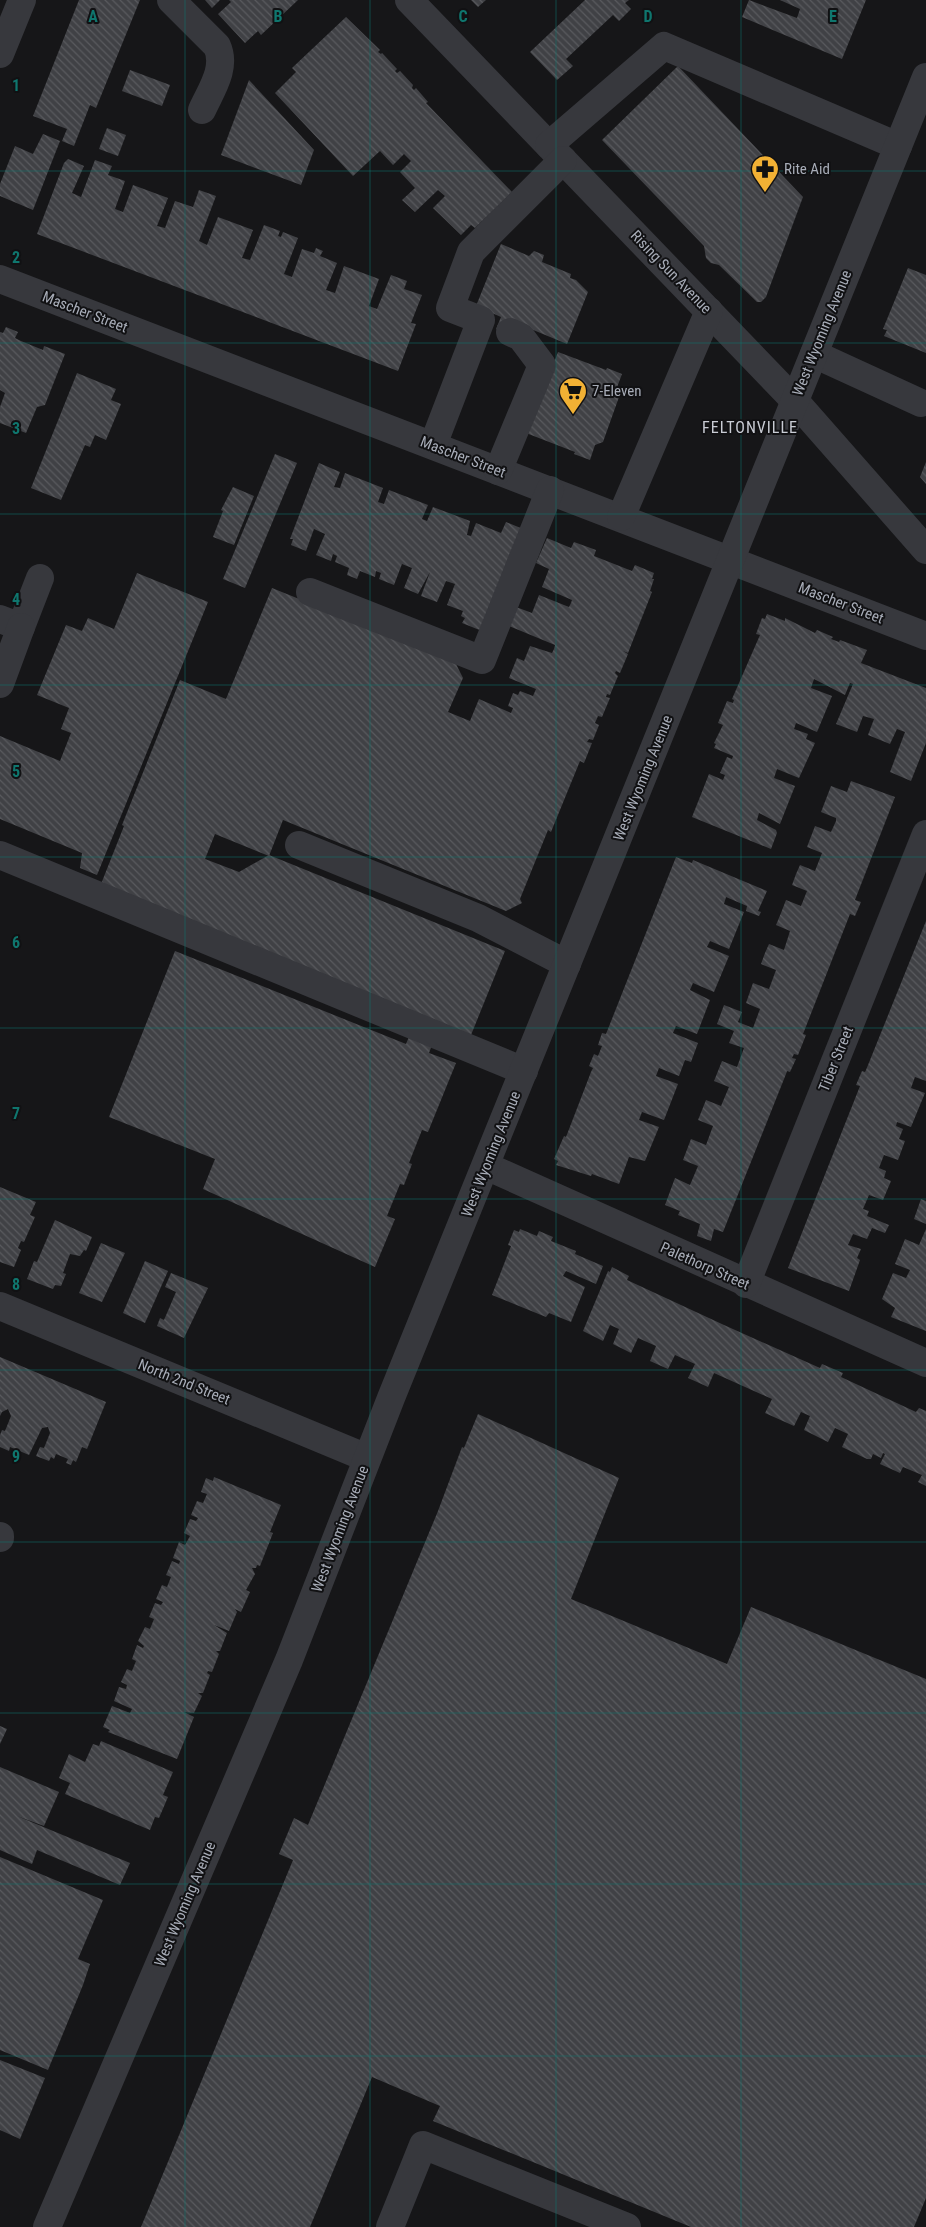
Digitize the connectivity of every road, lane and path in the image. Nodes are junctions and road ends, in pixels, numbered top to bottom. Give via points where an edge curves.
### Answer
1 (171, 0) edge
2 (409, 0) edge
3 (13, 2) edge
4 (0, 54) edge
5 (926, 77) edge
6 (202, 110) dead end
7 (918, 120) edge
8 (898, 146) junction
9 (556, 153) junction
10 (0, 279) edge
11 (709, 311) junction
12 (496, 326) junction
13 (814, 354) junction
14 (795, 401) junction
15 (921, 404) dead end
16 (433, 445) junction
17 (498, 471) junction
18 (550, 490) junction
19 (621, 517) junction
20 (923, 541) edge
21 (731, 560) junction
22 (40, 578) dead end
23 (310, 592) dead end
24 (11, 623) edge
25 (926, 636) edge
26 (0, 684) edge
27 (926, 834) edge
28 (299, 845) dead end
29 (0, 855) edge
30 (567, 964) junction
31 (524, 1071) junction
32 (486, 1166) junction
33 (746, 1284) junction
34 (0, 1306) edge
35 (926, 1363) edge
36 (368, 1458) junction
37 (47, 2227) edge
38 (390, 2227) edge
39 (627, 2227) edge

1 - 6 street via 217,46 221,55 222,66
2 - 9 street, Rising Sun Avenue
3 - 4 street
5 - 7 street, West Wyoming Avenue
7 - 8 street, West Wyoming Avenue
8 - 9 street via 664,46
8 - 13 street, West Wyoming Avenue
9 - 11 street, Rising Sun Avenue
9 - 12 street via 471,252 450,308
10 - 16 street, Mascher Street
11 - 14 street, Rising Sun Avenue
11 - 19 street
12 - 16 street
12 - 17 street via 522,337 542,365
13 - 14 street, West Wyoming Avenue
13 - 15 street
14 - 20 street, Rising Sun Avenue
14 - 21 street, West Wyoming Avenue
16 - 17 street, Mascher Street
17 - 18 street, Mascher Street
18 - 19 street, Mascher Street
18 - 23 street via 482,660
19 - 21 street, Mascher Street
21 - 25 street, Mascher Street
21 - 30 street, West Wyoming Avenue
22 - 24 street
24 - 26 street
27 - 33 street, Tiber Street
28 - 30 street via 478,918
29 - 31 street
30 - 31 street, West Wyoming Avenue
31 - 32 street, West Wyoming Avenue
32 - 33 street, Palethorp Street
32 - 36 street, West Wyoming Avenue
33 - 35 street, Palethorp Street
34 - 36 street, North 2nd Street
36 - 37 street, West Wyoming Avenue via 289,1660
38 - 39 street via 423,2145

